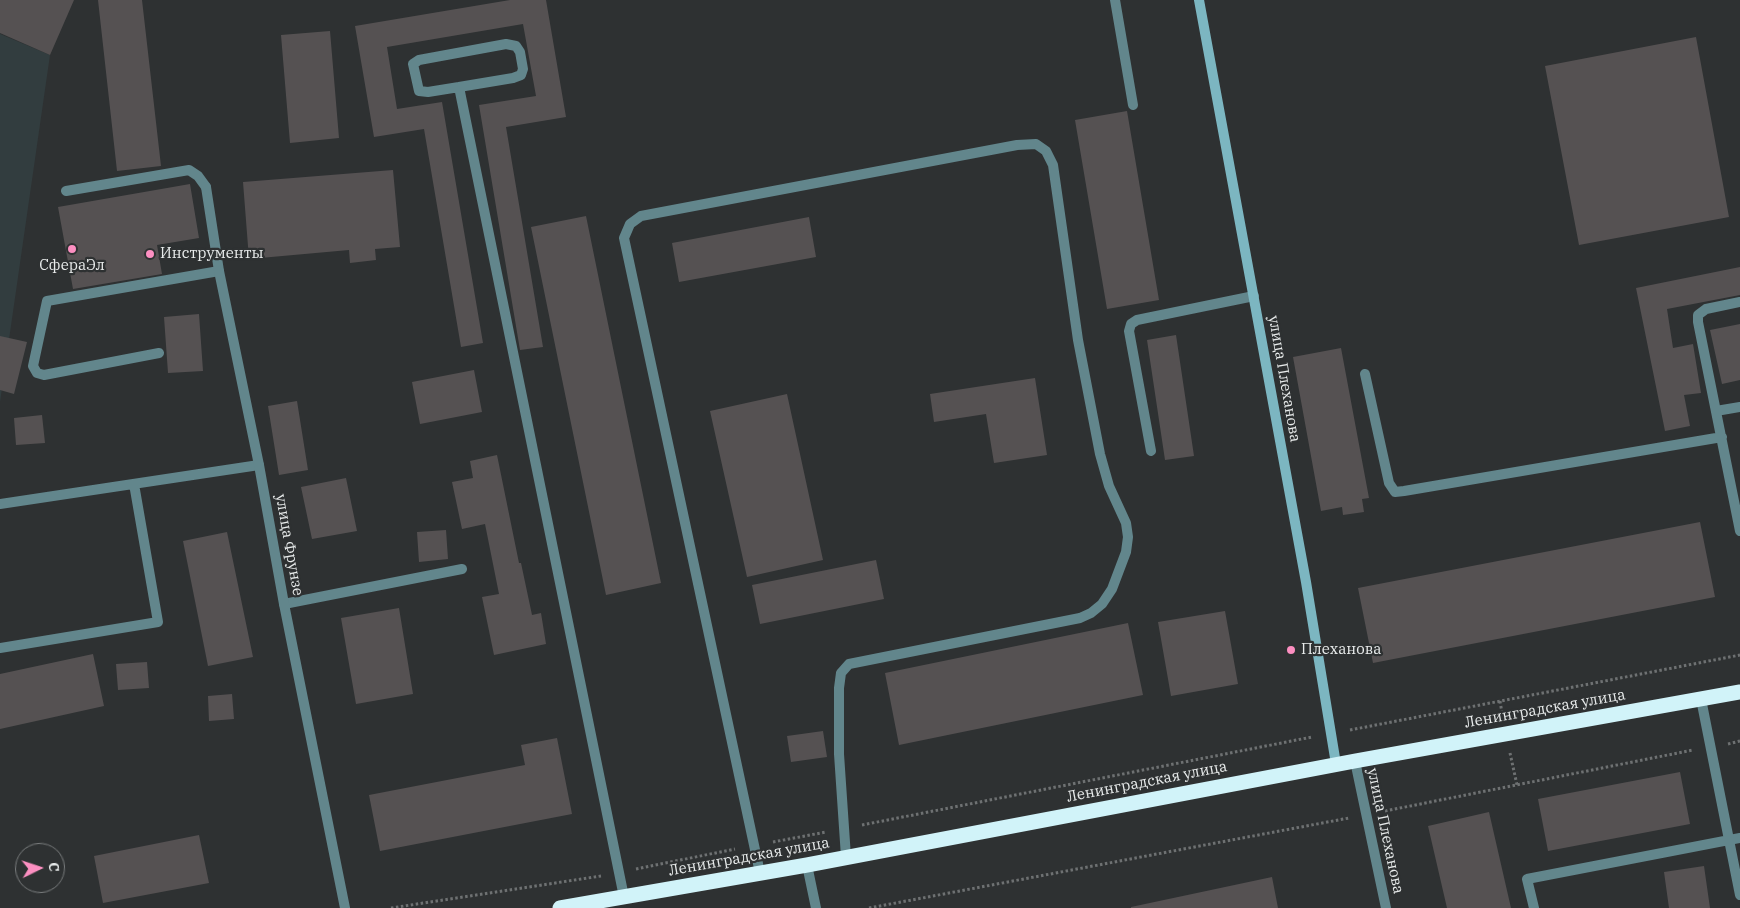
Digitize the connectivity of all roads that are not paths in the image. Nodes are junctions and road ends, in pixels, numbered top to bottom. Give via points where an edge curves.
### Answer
1 (1115, 0) edge
2 (1199, 0) edge
3 (459, 87) junction
4 (1133, 105) dead end
5 (66, 191) dead end
6 (219, 272) junction
7 (1254, 296) junction
8 (1740, 302) edge
9 (159, 353) dead end
10 (1365, 374) dead end
11 (1740, 407) edge
12 (1716, 411) junction
13 (1722, 437) junction
14 (1151, 450) dead end
15 (259, 465) junction
16 (134, 484) junction
17 (0, 504) edge
18 (1738, 509) edge
19 (1740, 531) edge
20 (462, 569) dead end
21 (284, 604) junction
22 (0, 648) edge
23 (1740, 692) edge
24 (1701, 699) junction
25 (1355, 761) junction
26 (1336, 764) junction
27 (1740, 838) edge
28 (1729, 840) junction
29 (846, 857) junction
30 (807, 865) junction
31 (760, 873) junction
32 (1740, 894) edge
33 (624, 897) junction
34 (345, 908) edge
35 (560, 908) edge
36 (816, 908) edge
37 (1386, 908) edge
38 (1534, 908) edge

1 - 4 street
2 - 7 street, улица Плеханова
3 - 3 street via 521,75 520,52 516,46 506,44 419,60 414,64 419,91
3 - 33 street
5 - 6 street, улица Фрунзе via 188,170 198,176 206,187
6 - 9 street via 46,301 33,366 37,373 44,375
6 - 15 street, улица Фрунзе
7 - 14 street via 1137,320 1132,324 1129,331
7 - 26 street, улица Плеханова
8 - 12 street via 1706,309 1698,315
10 - 13 street via 1389,483 1394,492
11 - 12 street
12 - 13 street
13 - 18 street
15 - 16 street
15 - 21 street, улица Фрунзе
16 - 17 street
16 - 22 street via 158,622
18 - 19 street
20 - 21 street
21 - 34 street, улица Фрунзе
23 - 24 highway, Ленинградская улица
24 - 25 highway, Ленинградская улица
24 - 28 street
25 - 26 highway, Ленинградская улица
25 - 37 street, улица Плеханова
26 - 29 highway, Ленинградская улица
27 - 28 street
28 - 32 street
28 - 38 street via 1527,879
29 - 30 highway, Ленинградская улица
29 - 31 street via 839,754 840,673 849,664 1080,618 1102,604 1112,589 1126,552 1126,523 1109,486 1100,454 1078,340 1053,165 1046,150 1036,144 641,216 630,224 624,238
30 - 31 highway, Ленинградская улица
30 - 36 street
31 - 33 highway, Ленинградская улица
33 - 35 highway, Ленинградская улица

